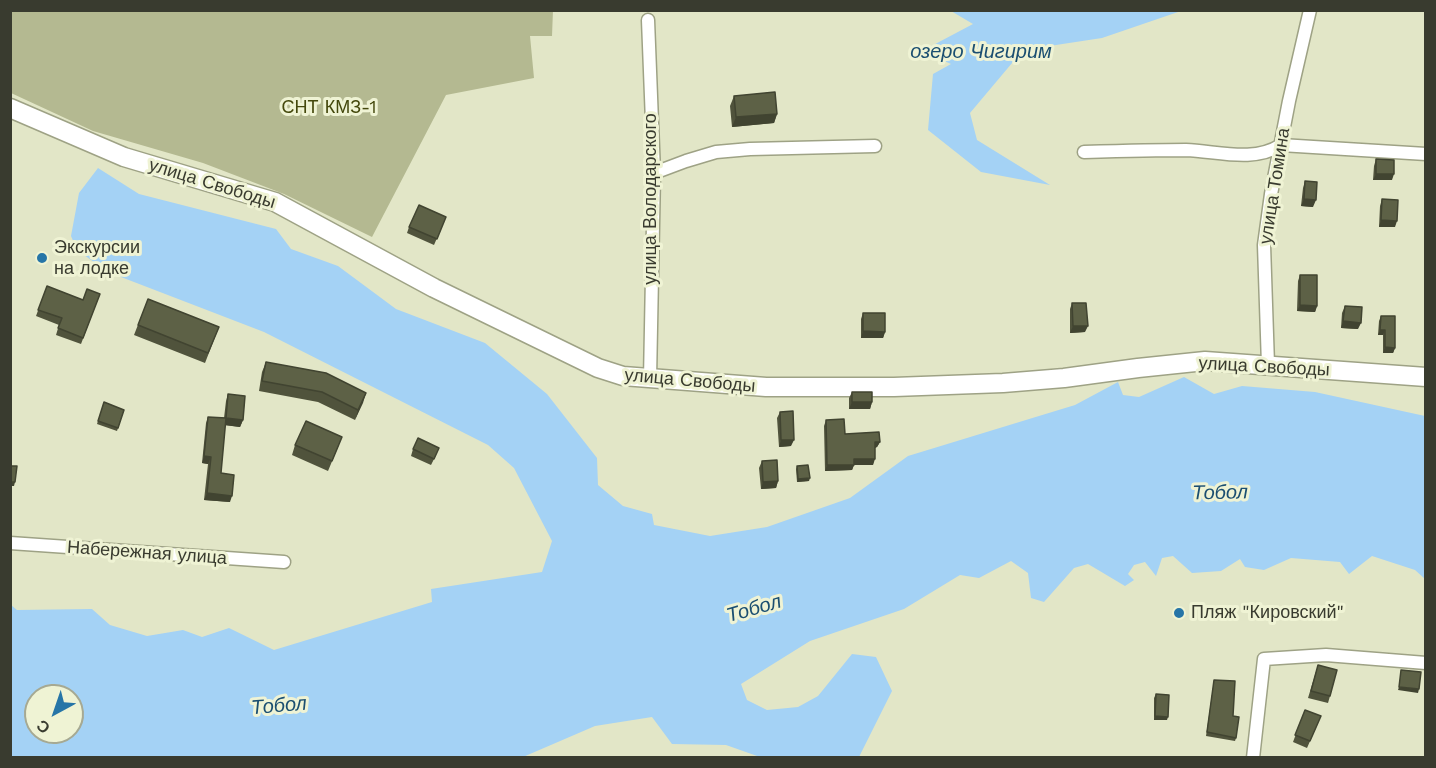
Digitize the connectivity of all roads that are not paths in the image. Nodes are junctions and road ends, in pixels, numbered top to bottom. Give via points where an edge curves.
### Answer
1 (1310, 10) edge
2 (648, 20) dead end
3 (10, 108) edge
4 (1281, 145) junction
5 (875, 146) dead end
6 (1084, 152) dead end
7 (1425, 154) edge
8 (654, 173) junction
9 (1268, 365) junction
10 (1425, 377) edge
11 (650, 379) junction
12 (10, 543) edge
13 (284, 562) dead end
14 (1425, 663) edge
15 (1253, 758) edge

1 - 4 street, улица Томина
2 - 8 street, улица Володарского
3 - 11 street, улица Свободы via 124,157 275,202 434,288 598,368
4 - 6 street via 1245,155 1189,150
4 - 7 street
4 - 9 street, улица Томина via 1264,245
5 - 8 street via 716,152
8 - 11 street, улица Володарского
9 - 10 street, улица Свободы
9 - 11 street, улица Свободы via 1205,361 1064,378 894,387 766,387
12 - 13 street, Набережная улица
14 - 15 street via 1326,655 1264,659

